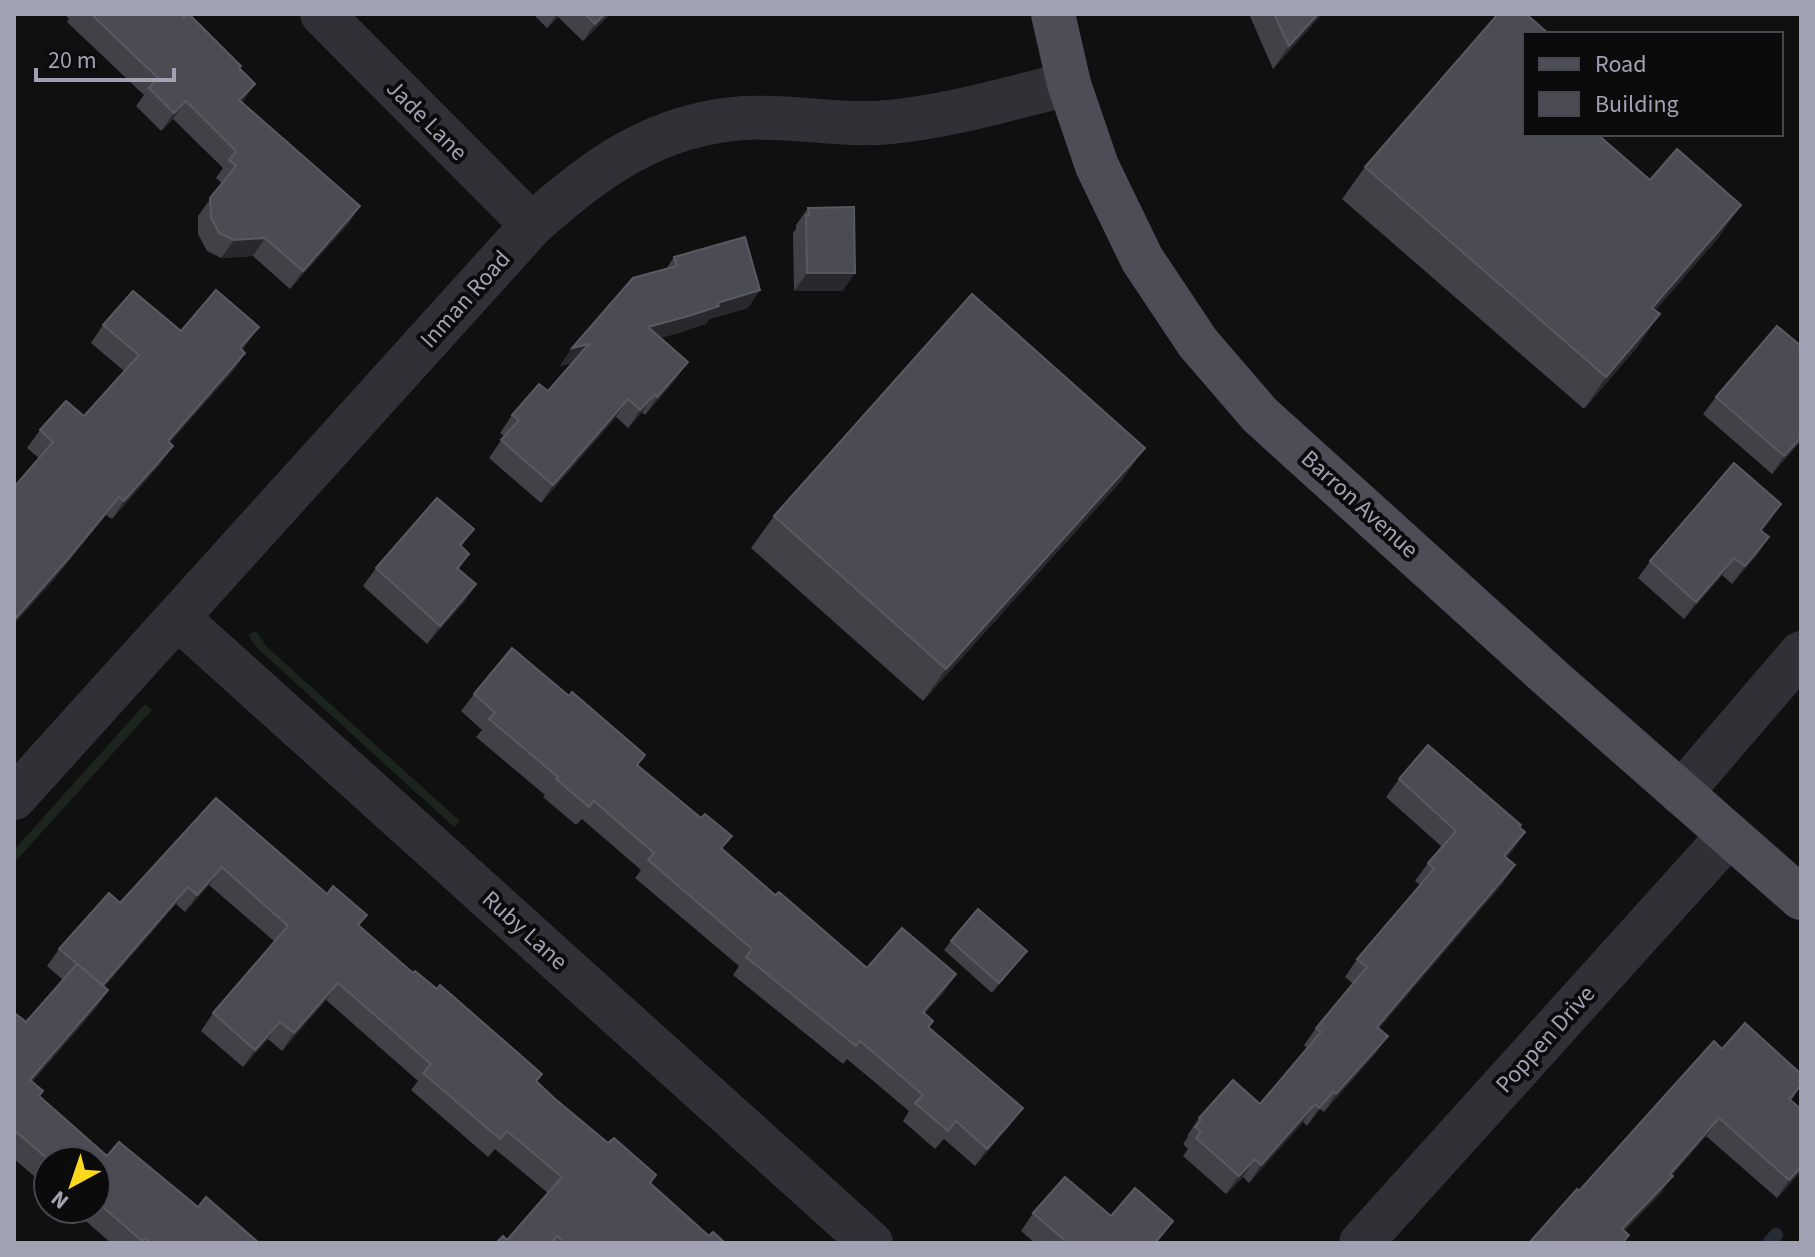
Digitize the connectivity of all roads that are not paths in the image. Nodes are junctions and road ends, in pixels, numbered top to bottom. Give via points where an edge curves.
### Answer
1 (322, 14) edge
2 (1053, 14) edge
3 (1069, 84) junction
4 (532, 225) junction
5 (178, 618) junction
6 (1801, 653) edge
7 (1681, 793) junction
8 (14, 798) edge
9 (1729, 835) junction
10 (1801, 898) edge
11 (871, 1243) edge
12 (1361, 1243) edge

1 - 4 street, Jade Lane
2 - 3 main road, Barron Avenue
3 - 4 street, Inman Road via 942,115 887,122 745,118 696,125 629,150 586,178
3 - 7 main road, Barron Avenue via 1097,166 1142,259 1198,343 1260,415
4 - 5 street, Inman Road
5 - 8 street, Inman Road
5 - 11 street, Ruby Lane
6 - 7 street
7 - 9 main road, Barron Avenue
9 - 10 main road, Barron Avenue
9 - 12 street, Poppen Drive

